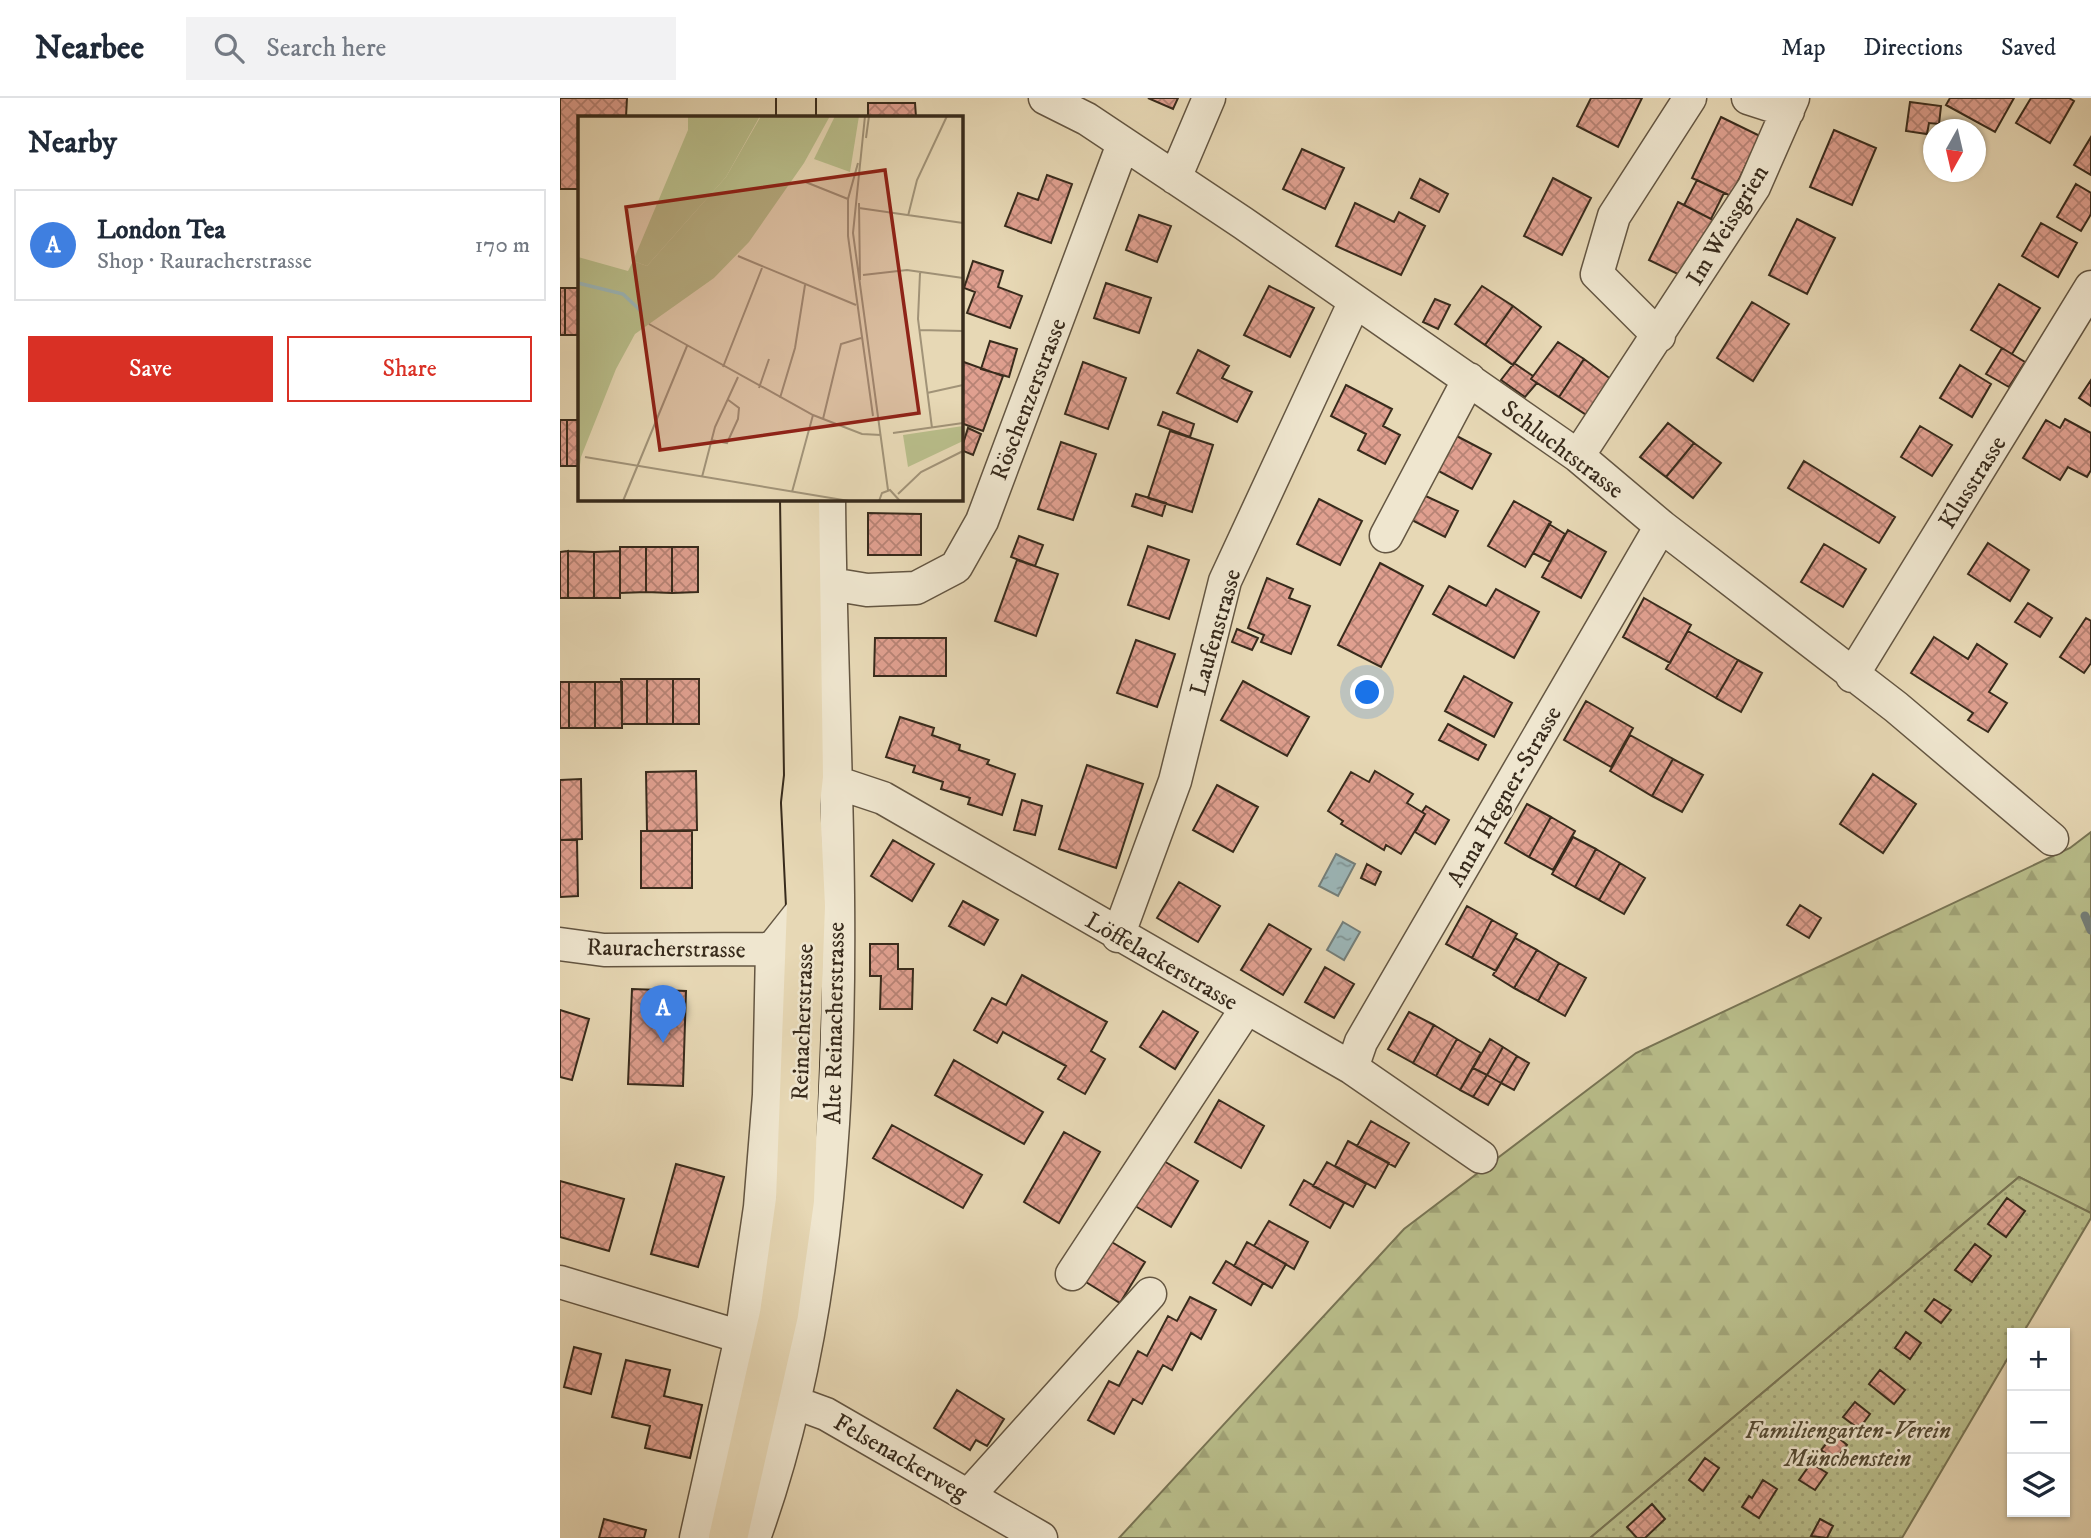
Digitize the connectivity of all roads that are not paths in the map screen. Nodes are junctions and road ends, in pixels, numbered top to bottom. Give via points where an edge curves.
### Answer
1 (796, 98) edge
2 (1045, 98) edge
3 (1209, 98) edge
4 (1690, 98) edge
5 (1748, 98) edge
6 (1790, 105) edge
7 (796, 116) edge
8 (1123, 144) junction
9 (1175, 178) junction
10 (2091, 287) edge
11 (1356, 300) junction
12 (1659, 336) junction
13 (1469, 379) junction
14 (1578, 456) junction
15 (800, 500) edge
16 (829, 500) edge
17 (1661, 526) junction
18 (1385, 536) dead end
19 (831, 583) junction
20 (1852, 676) junction
21 (835, 782) junction
22 (2052, 839) dead end
23 (806, 906) junction
24 (1118, 936) junction
25 (560, 944) edge
26 (772, 949) junction
27 (1246, 1009) junction
28 (1352, 1068) junction
29 (1481, 1157) dead end
30 (1072, 1274) dead end
31 (560, 1282) edge
32 (1150, 1293) dead end
33 (741, 1337) junction
34 (766, 1370) junction
35 (796, 1403) junction
36 (968, 1496) junction
37 (696, 1538) edge
38 (728, 1538) edge
39 (754, 1538) edge
40 (1041, 1538) edge

1 - 7 main road
2 - 8 street, Schluchtstrasse
3 - 9 street
4 - 12 street via 1614,216 1597,274
5 - 6 street, Im Weissgrien
6 - 12 street, Im Weissgrien via 1754,187
8 - 9 street, Schluchtstrasse
8 - 19 street, Röschenzerstrasse via 987,509 956,567 916,588 867,590
9 - 11 street, Schluchtstrasse
10 - 20 street, Klusstrasse
11 - 13 street, Schluchtstrasse
11 - 24 street, Laufenstrasse via 1225,581 1175,781
12 - 14 street, Im Weissgrien
13 - 14 street, Schluchtstrasse
13 - 18 street
14 - 17 street, Schluchtstrasse
15 - 23 main road, Reinacherstrasse
16 - 19 street, Alte Reinacherstrasse
17 - 20 street, Schluchtstrasse
17 - 28 street, Anna Hegner-Strasse via 1362,1042
19 - 21 street, Alte Reinacherstrasse
20 - 22 street, Schluchtstrasse via 1896,707
21 - 24 street, Löffelackerstrasse via 883,798
21 - 35 street, Alte Reinacherstrasse via 835,1032 829,1184
23 - 26 street, Alte Reinacherstrasse
23 - 34 main road, Reinacherstrasse via 795,1200
24 - 27 street, Löffelackerstrasse
25 - 26 street, Rauracherstrasse via 604,950
26 - 33 street via 769,1095 760,1207
27 - 28 street, Löffelackerstrasse
27 - 30 street
28 - 29 street, Löffelackerstrasse
31 - 33 street
32 - 36 street
33 - 34 street
33 - 37 street
34 - 38 main road, Reinacherstrasse
35 - 36 street, Felsenackerweg via 826,1414
35 - 39 street, Alte Reinacherstrasse
36 - 40 street, Felsenackerweg

